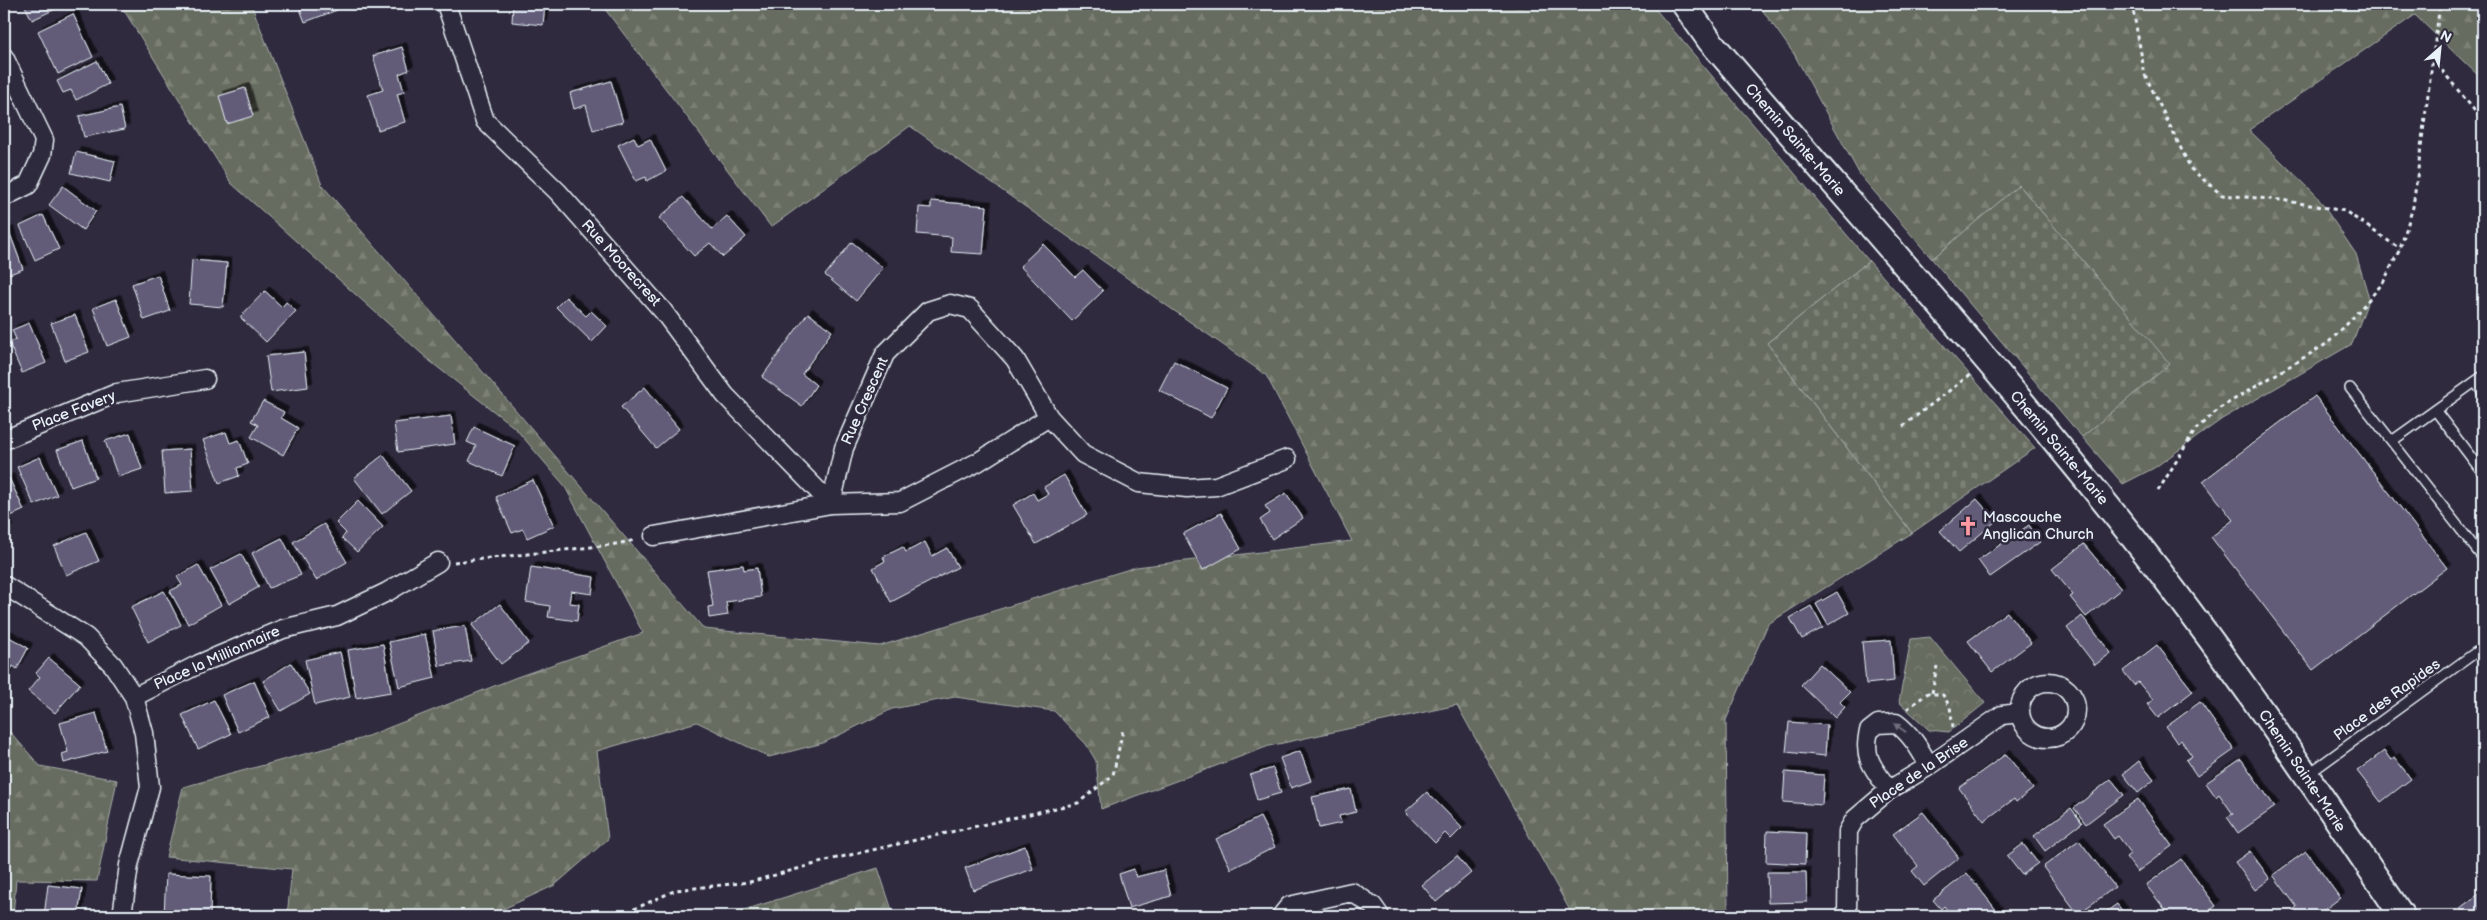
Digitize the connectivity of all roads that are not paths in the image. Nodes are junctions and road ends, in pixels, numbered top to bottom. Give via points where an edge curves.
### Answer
1 (446, 4) edge
2 (1684, 4) edge
3 (4, 57) edge
4 (4, 197) edge
5 (2483, 376) edge
6 (205, 379) dead end
7 (2475, 382) junction
8 (2350, 388) dead end
9 (2483, 394) edge
10 (2435, 410) junction
11 (1049, 417) junction
12 (4, 440) edge
13 (2392, 441) junction
14 (1287, 459) dead end
15 (2483, 473) edge
16 (831, 504) junction
17 (654, 536) road end
18 (2483, 558) edge
19 (438, 562) road end
20 (4, 585) edge
21 (2483, 647) edge
22 (134, 697) junction
23 (2020, 714) dead end
24 (1929, 766) junction
25 (2307, 775) junction
26 (1889, 790) junction
27 (122, 916) edge
28 (1281, 916) edge
29 (1380, 916) edge
30 (1847, 916) edge
31 (2402, 916) edge

1 - 16 street, Rue Moorecrest via 485,121 558,192 663,311 725,395
2 - 25 street, Chemin Sainte-Marie via 1710,41 1987,361 2159,571
3 - 4 street via 44,140 42,155 28,185
5 - 7 lane
6 - 12 street, Place Favery via 117,393
7 - 9 lane
7 - 10 lane
8 - 13 lane
10 - 13 lane
10 - 15 lane
11 - 14 street, Rue Crescent via 1083,454 1139,483 1187,488 1216,486
11 - 16 street via 978,462 900,502
11 - 16 street, Rue Crescent via 1015,359 970,309 950,304 928,311 885,354 844,448
13 - 18 lane
16 - 17 street
19 - 22 street, Place la Millionnaire via 337,616 283,628 199,664
20 - 22 street via 86,637 113,665
21 - 25 lane, Place des Rapides
22 - 27 street via 144,733 150,787 129,865
23 - 24 street, Place de la Brise via 2002,715
24 - 26 street, Place de la Brise
24 -> 26 street via 1918,746 1896,723 1878,724 1868,731 1865,746 1869,760
25 - 31 street, Chemin Sainte-Marie
26 - 30 street, Place de la Brise via 1856,819 1848,831
28 - 29 street via 1289,906 1352,892 1373,906

